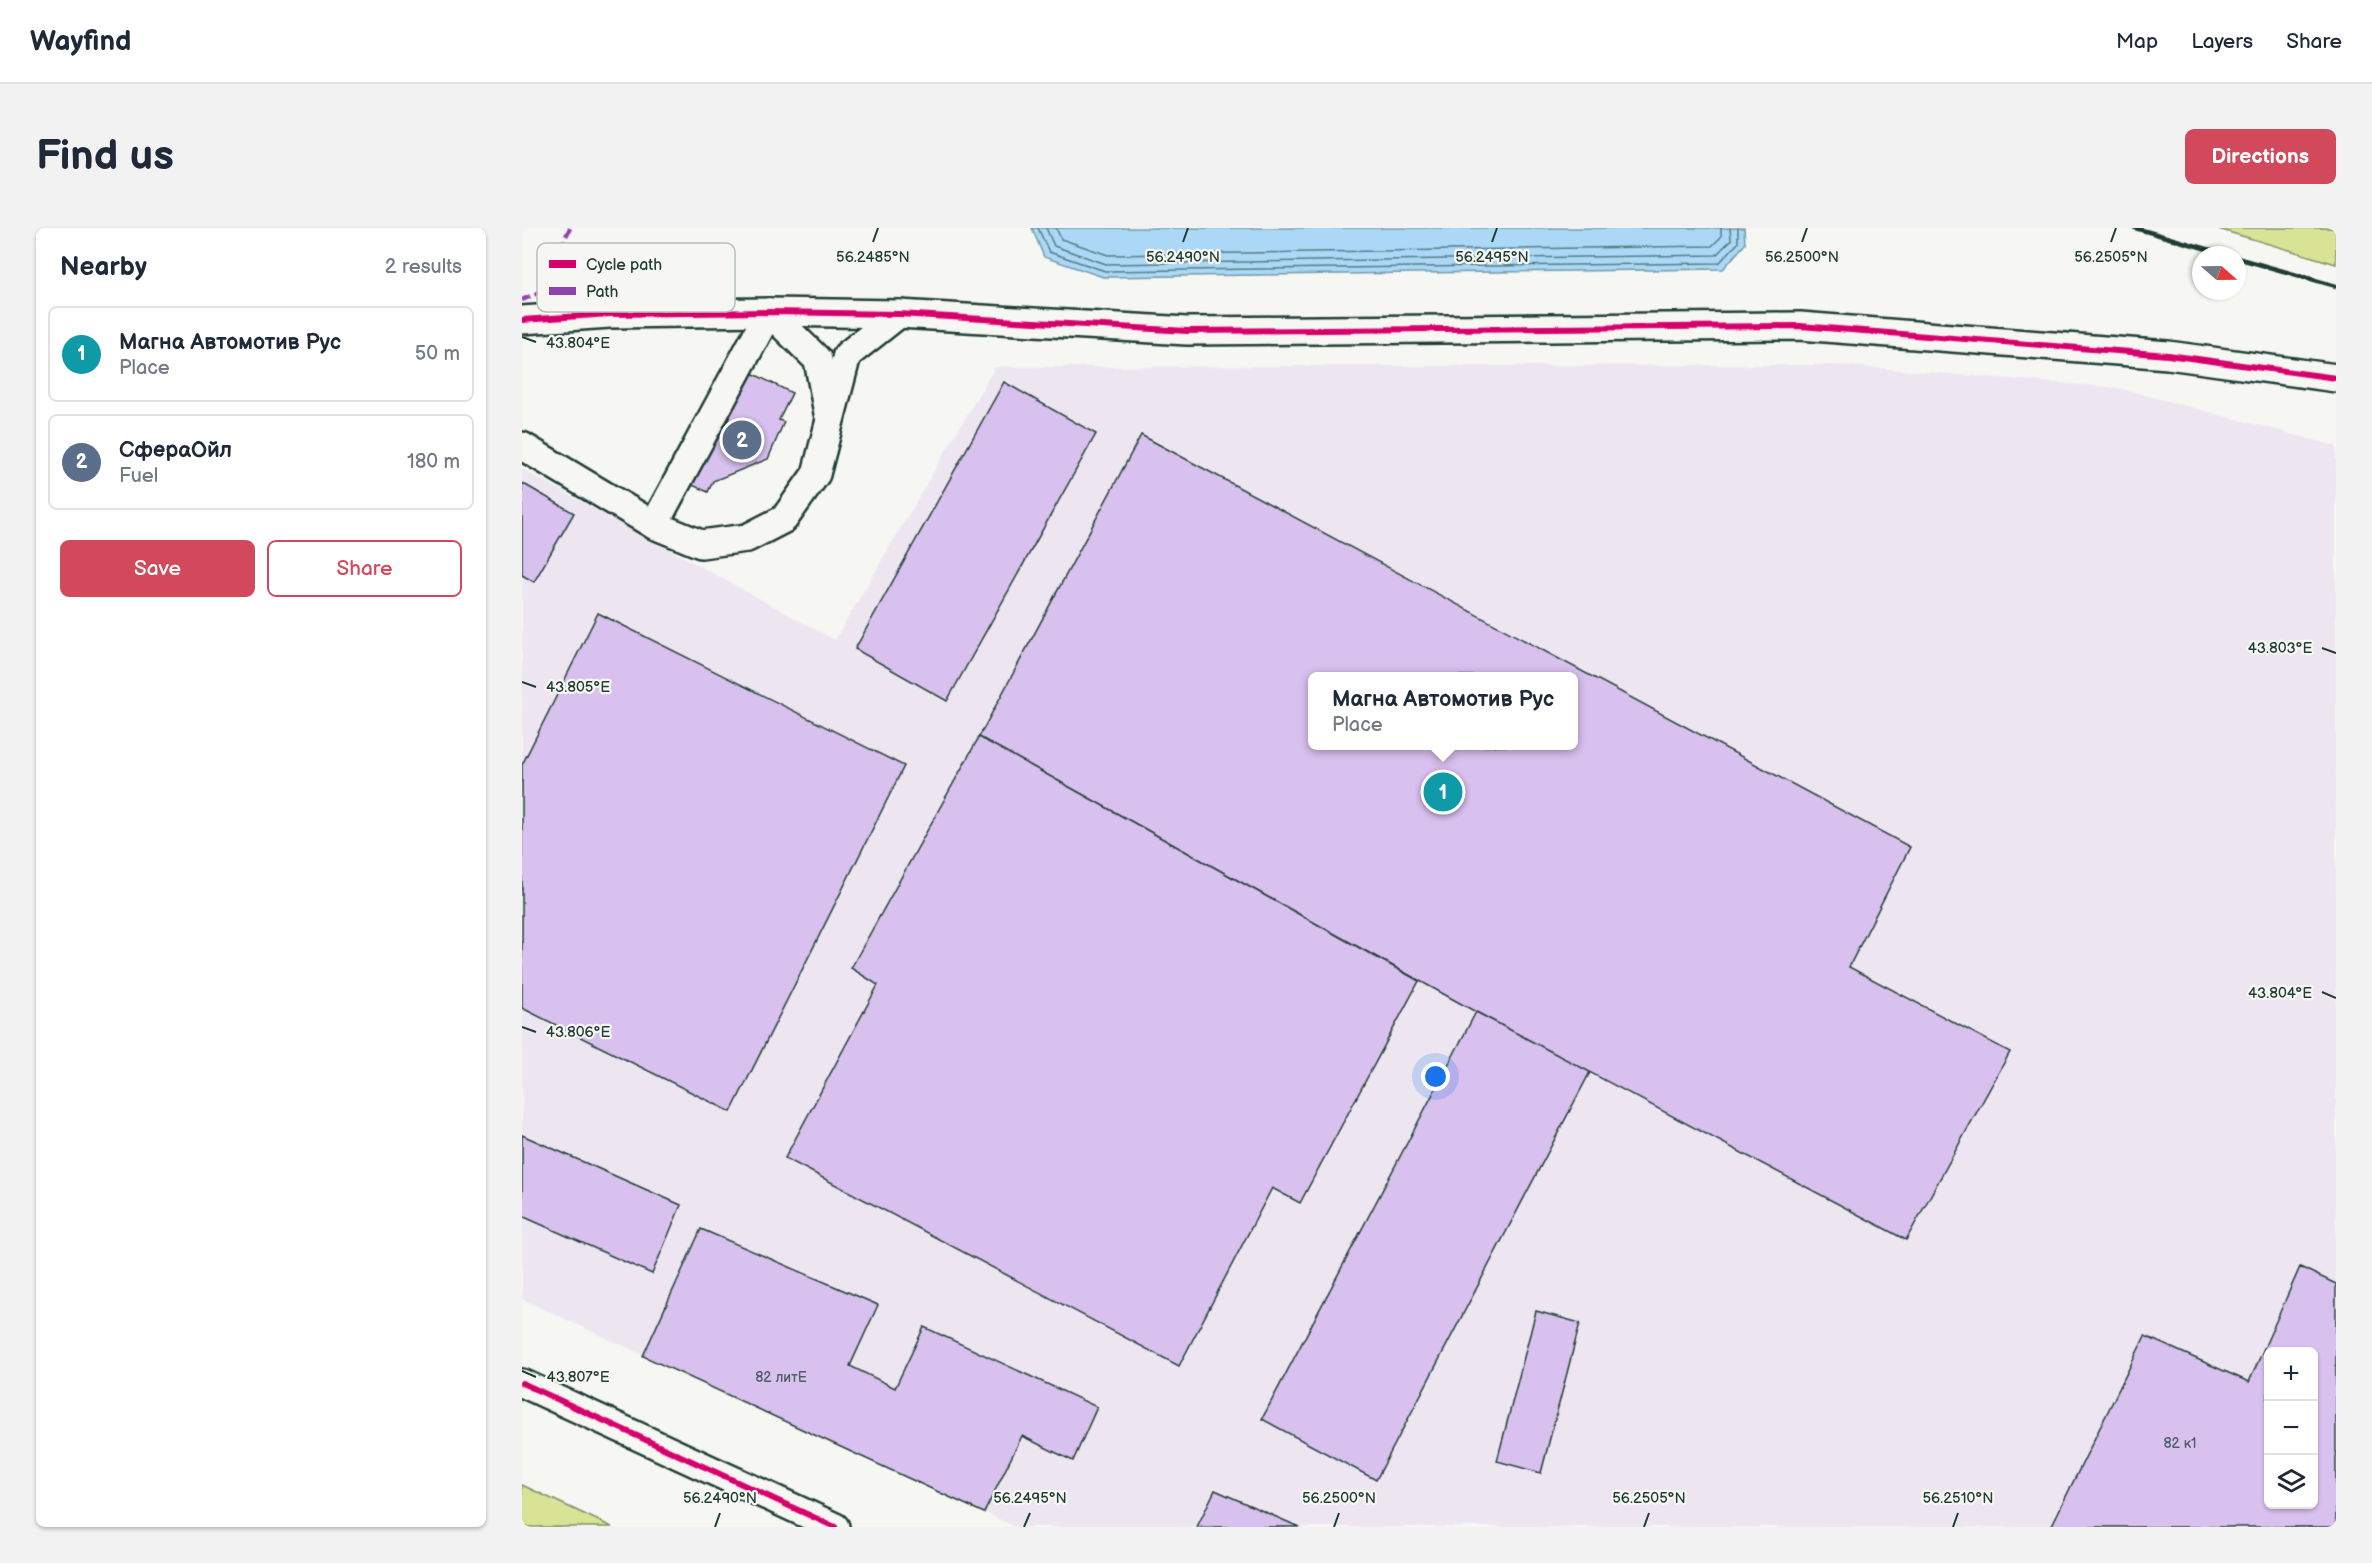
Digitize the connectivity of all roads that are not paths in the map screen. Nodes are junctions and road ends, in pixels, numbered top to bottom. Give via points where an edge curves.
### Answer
1 (769, 312) junction
2 (899, 314) junction
3 (522, 320) edge
4 (2336, 378) edge
5 (829, 420) junction
6 (522, 446) edge
7 (654, 525) junction
8 (522, 1383) edge
9 (835, 1527) edge

1 - 2 street
1 - 3 street via 610,314
1 - 5 street via 818,360
1 - 7 street
2 - 4 street via 1187,331 1800,326 2168,355
2 - 5 street via 847,355
5 - 7 street via 816,474 784,519 747,538 701,544
6 - 7 street
8 - 9 street

